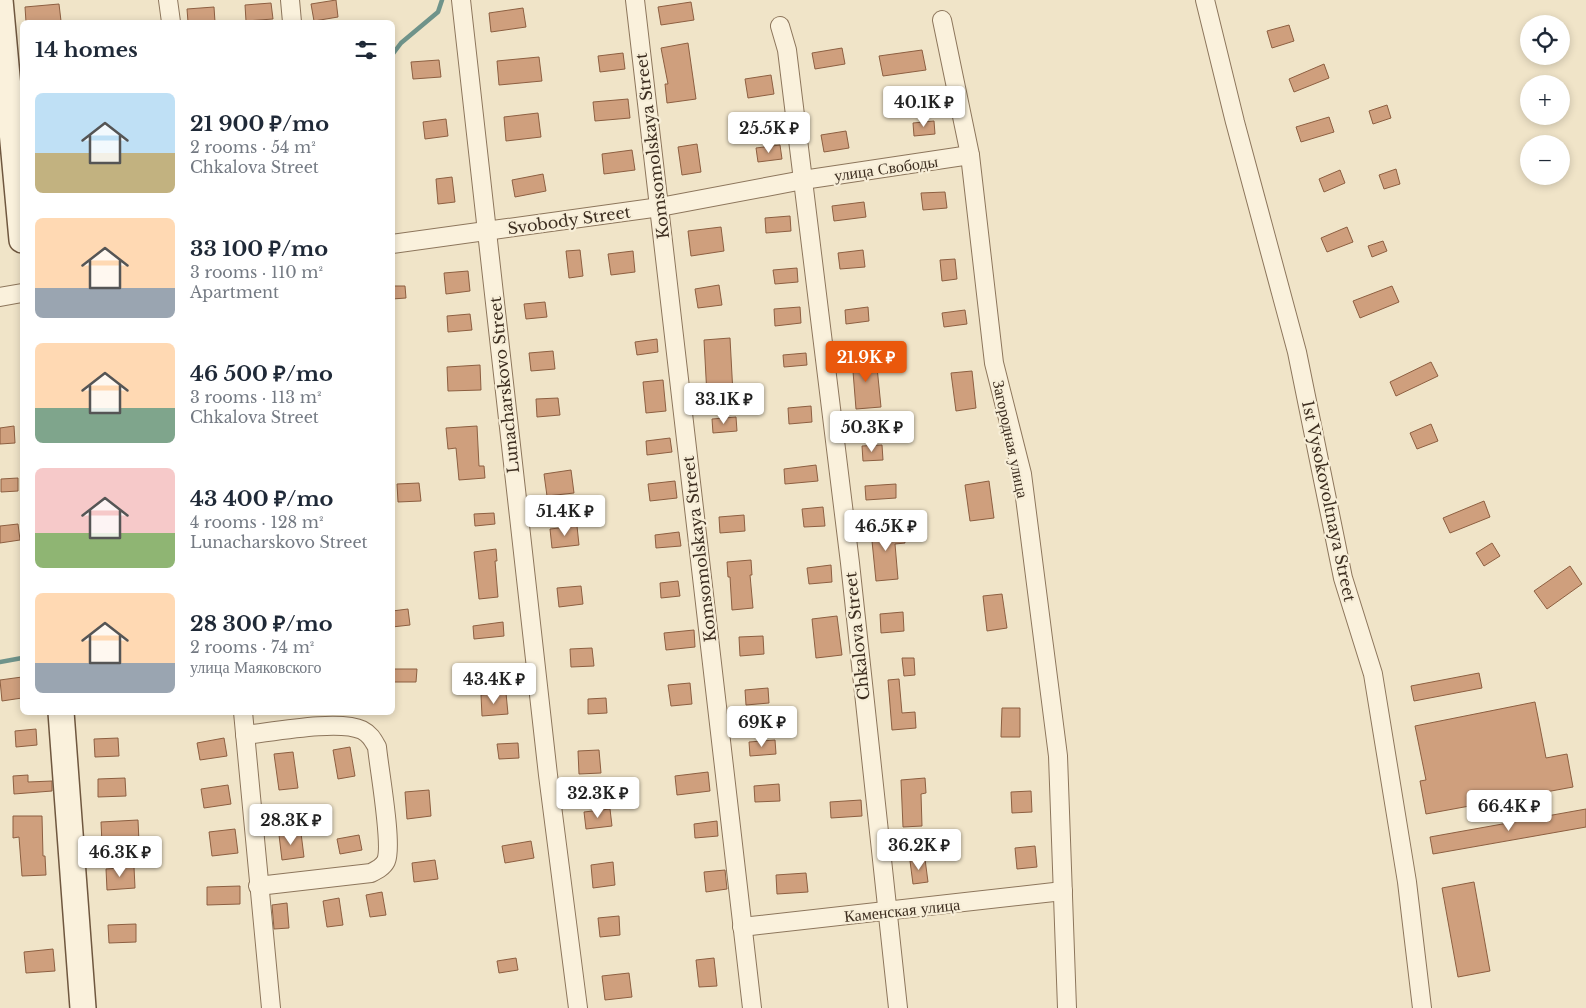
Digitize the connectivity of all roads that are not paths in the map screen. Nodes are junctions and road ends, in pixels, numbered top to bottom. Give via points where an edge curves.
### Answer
1 (0, 0) edge
2 (168, 0) edge
3 (290, 0) edge
4 (461, 0) edge
5 (635, 0) edge
6 (1205, 0) edge
7 (171, 20) edge
8 (292, 20) edge
9 (942, 20) dead end
10 (780, 26) dead end
11 (970, 156) junction
12 (803, 180) junction
13 (660, 207) junction
14 (20, 218) edge
15 (487, 232) junction
16 (395, 244) edge
17 (20, 293) edge
18 (0, 297) edge
19 (61, 715) edge
20 (243, 715) edge
21 (245, 735) junction
22 (258, 886) junction
23 (1062, 891) junction
24 (887, 912) junction
25 (742, 927) junction
26 (83, 1008) edge
27 (271, 1008) edge
28 (578, 1008) edge
29 (752, 1008) edge
30 (898, 1008) edge
31 (1067, 1008) edge
32 (1422, 1008) edge

1 - 14 main road
2 - 7 street
3 - 8 street
4 - 15 street, Lunacharskovo Street
5 - 13 street, Komsomolskaya Street
6 - 32 street, 1st Vysokovoltnaya Street via 1297,352 1343,578 1373,674 1407,882
9 - 11 street, Загородная улица
10 - 12 street, Chkalova Street via 787,50
11 - 12 street, улица Свободы
11 - 23 street, Загородная улица via 994,363 1022,474 1052,708 1058,756
12 - 13 street, Svobody Street
12 - 24 street, Chkalova Street via 851,573
13 - 15 street, Svobody Street
13 - 25 street, Komsomolskaya Street
15 - 16 street, Svobody Street
15 - 28 street, Lunacharskovo Street via 548,775
17 - 18 street
19 - 26 main road
20 - 21 street
21 - 22 street
21 - 22 street via 311,727 344,726 363,730 372,737 376,747 389,844 385,863 371,873
22 - 27 street
23 - 24 street, Каменская улица
23 - 31 street, Загородная улица
24 - 25 street, Каменская улица
24 - 30 street, Chkalova Street
25 - 29 street, Komsomolskaya Street

